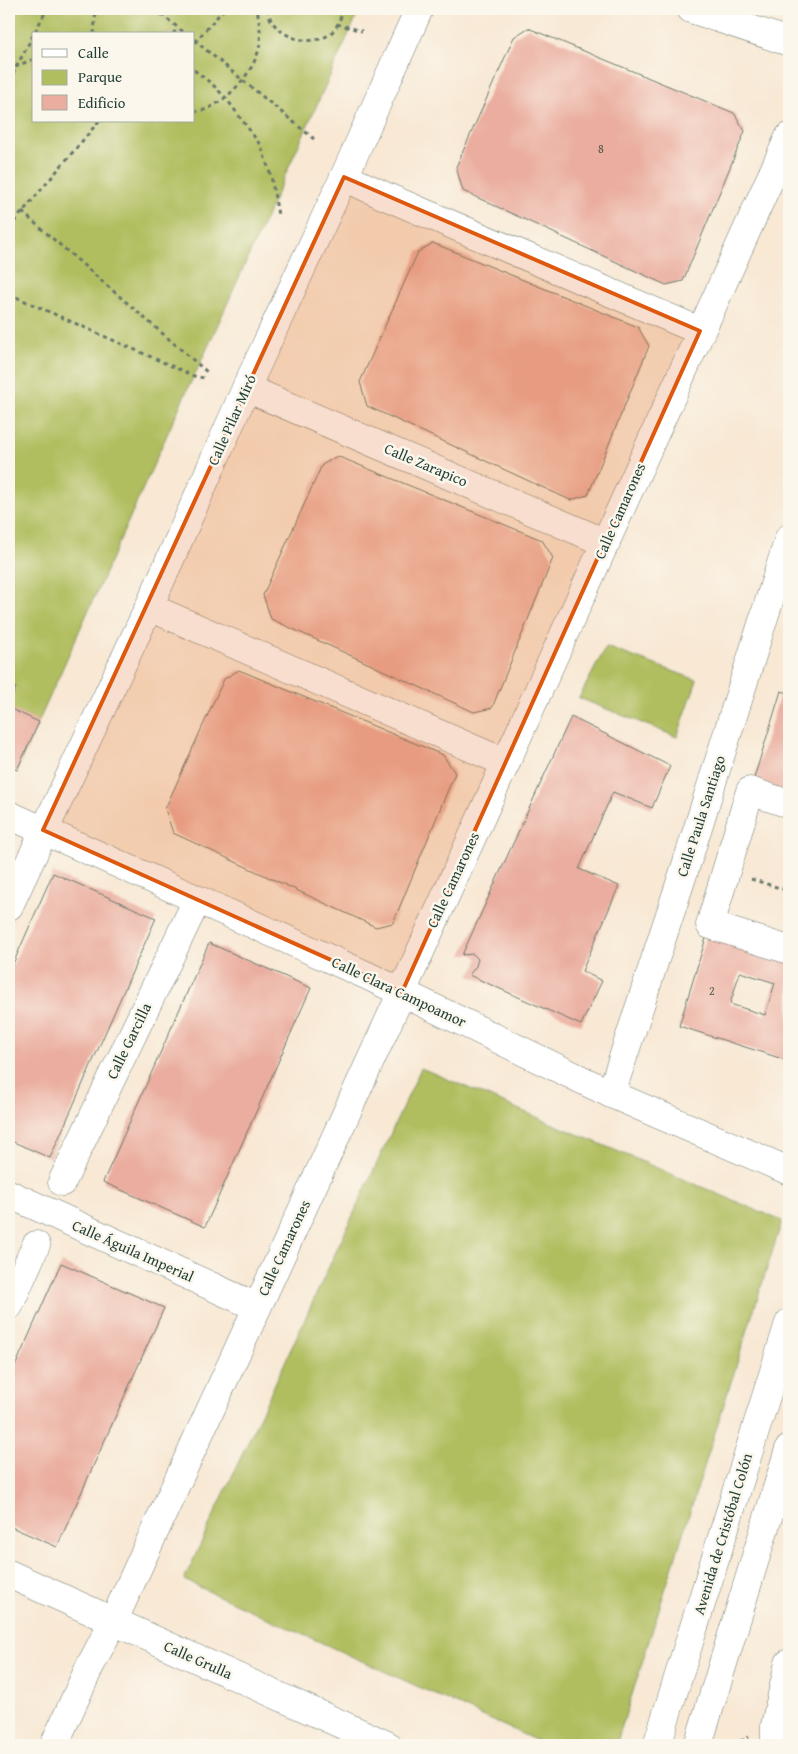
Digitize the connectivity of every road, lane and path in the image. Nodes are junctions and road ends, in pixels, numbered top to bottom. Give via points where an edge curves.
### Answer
1 (47, 9) edge
2 (96, 9) edge
3 (155, 9) edge
4 (224, 9) edge
5 (257, 9) edge
6 (267, 9) edge
7 (343, 9) edge
8 (419, 9) edge
9 (691, 9) edge
10 (337, 24) junction
11 (178, 28) junction
12 (362, 31) dead end
13 (35, 32) edge
14 (94, 32) edge
15 (175, 32) edge
16 (183, 32) edge
17 (32, 38) edge
18 (195, 40) edge
19 (195, 42) edge
20 (789, 42) edge
21 (32, 60) edge
22 (17, 66) junction
23 (195, 71) edge
24 (9, 72) edge
25 (242, 80) junction
26 (9, 81) edge
27 (226, 98) junction
28 (195, 112) edge
29 (98, 122) edge
30 (789, 136) edge
31 (314, 139) dead end
32 (344, 177) junction
33 (22, 212) junction
34 (278, 215) dead end
35 (9, 228) edge
36 (9, 294) edge
37 (700, 331) junction
38 (207, 372) dead end
39 (204, 378) dead end
40 (246, 388) junction
41 (789, 538) edge
42 (606, 543) junction
43 (149, 607) junction
44 (506, 763) junction
45 (789, 804) edge
46 (9, 815) edge
47 (43, 830) junction
48 (197, 900) junction
49 (9, 906) edge
50 (789, 950) edge
51 (402, 992) junction
52 (611, 1094) junction
53 (789, 1171) edge
54 (62, 1182) dead end
55 (9, 1194) edge
56 (36, 1245) dead end
57 (9, 1306) edge
58 (257, 1307) junction
59 (789, 1324) edge
60 (789, 1448) edge
61 (9, 1574) edge
62 (113, 1622) junction
63 (789, 1663) edge
64 (750, 1736) dead end
65 (54, 1745) edge
66 (387, 1745) edge
67 (657, 1745) edge
68 (698, 1745) edge
69 (733, 1745) edge
70 (775, 1745) edge

1 - 13 path
2 - 14 path
3 - 11 path
4 - 18 path
5 - 25 path via 260,44
6 - 10 path via 272,22 296,39 323,38
7 - 10 path
8 - 32 street, Calle Pilar Miró
9 - 20 street
10 - 12 path
11 - 15 path
11 - 16 path
17 - 22 path
19 - 25 path
21 - 22 path
22 - 24 path
22 - 26 path
23 - 27 path
25 - 27 path
25 - 31 path
27 - 28 path
27 - 34 path via 261,146 271,176
29 - 33 path
30 - 37 street, Calle Camarones
32 - 37 street
32 - 40 street, Calle Pilar Miró
33 - 35 path
33 - 38 path
36 - 39 path
37 - 42 street, Calle Camarones
40 - 42 street, Calle Zarapico
40 - 43 street, Calle Pilar Miró
41 - 52 street, Calle Paula Santiago
42 - 44 street, Calle Camarones
43 - 44 street
43 - 47 street, Calle Pilar Miró
44 - 51 street, Calle Camarones
45 - 50 street via 750,791 710,925
46 - 47 street, Calle Clara Campoamor
47 - 48 street, Calle Clara Campoamor
47 - 49 street, Calle Pilar Miró
48 - 51 street, Calle Clara Campoamor
48 - 54 street, Calle Garcilla
51 - 52 street, Calle Clara Campoamor
51 - 58 street, Calle Camarones
52 - 53 street, Calle Clara Campoamor
55 - 58 street, Calle Águila Imperial
56 - 57 street
58 - 62 street, Calle Camarones
59 - 67 street, Avenida de Cristóbal Colón
60 - 68 street
61 - 62 street, Calle Grulla
62 - 65 street, Calle Camarones
62 - 66 street, Calle Grulla
63 - 70 street via 775,1725
64 - 69 path

